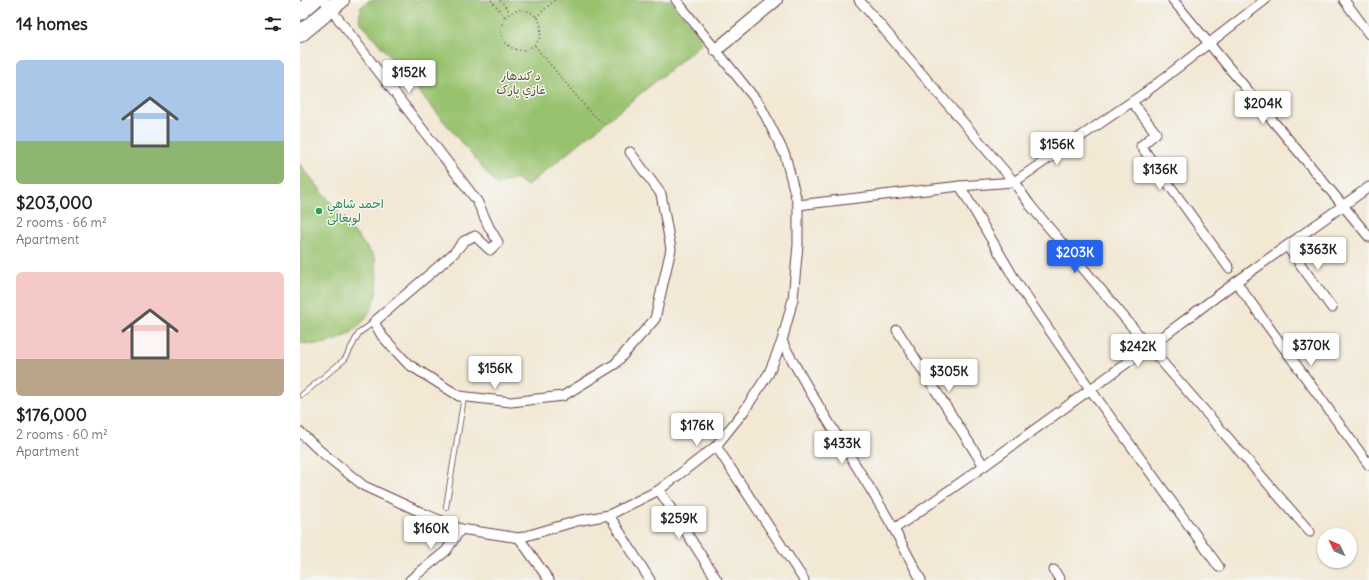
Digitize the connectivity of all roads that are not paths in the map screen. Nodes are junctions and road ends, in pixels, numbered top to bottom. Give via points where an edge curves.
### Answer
1 (314, 0) edge
2 (676, 0) edge
3 (776, 0) edge
4 (859, 0) edge
5 (1173, 0) edge
6 (1265, 0) edge
7 (1344, 0) edge
8 (332, 3) edge
9 (300, 12) edge
10 (300, 34) edge
11 (1369, 34) edge
12 (1209, 44) junction
13 (716, 50) junction
14 (1132, 102) junction
15 (630, 152) dead end
16 (1014, 182) junction
17 (960, 186) junction
18 (1369, 187) edge
19 (798, 205) junction
20 (1343, 206) junction
21 (1369, 237) edge
22 (1287, 246) junction
23 (1229, 268) dead end
24 (1236, 282) junction
25 (1332, 308) dead end
26 (374, 322) junction
27 (897, 330) dead end
28 (782, 341) junction
29 (1149, 347) junction
30 (1090, 389) junction
31 (302, 395) dead end
32 (464, 397) junction
33 (300, 432) edge
34 (716, 446) junction
35 (1369, 465) edge
36 (984, 466) junction
37 (659, 490) junction
38 (446, 507) dead end
39 (609, 515) junction
40 (461, 529) junction
41 (894, 529) junction
42 (1310, 532) dead end
43 (519, 538) junction
44 (1219, 567) dead end
45 (1054, 570) dead end
46 (417, 578) edge
47 (549, 580) edge
48 (650, 580) edge
49 (717, 580) edge
50 (804, 580) edge
51 (921, 580) edge
52 (1060, 580) edge

1 - 9 highway
2 - 13 street
3 - 13 street
4 - 16 street
5 - 12 street
6 - 12 street
7 - 11 street
8 - 10 highway
8 - 26 street via 477,201 498,242 490,250 476,236 464,241 454,253
12 - 14 street
12 - 20 street
13 - 19 street via 760,105 785,155
14 - 16 street
14 - 23 street via 1156,133 1141,146
15 - 32 street via 661,194 671,249 655,319 615,364 563,396 511,402
16 - 17 street
16 - 29 street via 1030,205
17 - 19 street
17 - 30 street via 1017,283
18 - 20 street
19 - 28 street via 798,246 793,299
20 - 21 street
20 - 22 street
22 - 24 street
22 - 25 street
24 - 29 street
24 - 35 street
26 - 31 lane via 359,333 345,360
26 - 32 street via 382,336 408,364
27 - 36 street
28 - 34 street via 769,373 744,411
28 - 41 street via 811,394
29 - 30 street
29 - 42 street
30 - 36 street
30 - 44 street
32 - 38 lane
33 - 40 street via 364,486
34 - 37 street
34 - 50 street
36 - 41 street
37 - 39 street
37 - 49 street
39 - 43 street
39 - 48 street
40 - 43 street
40 - 46 street via 446,551
41 - 51 street
43 - 47 street
45 - 52 street

